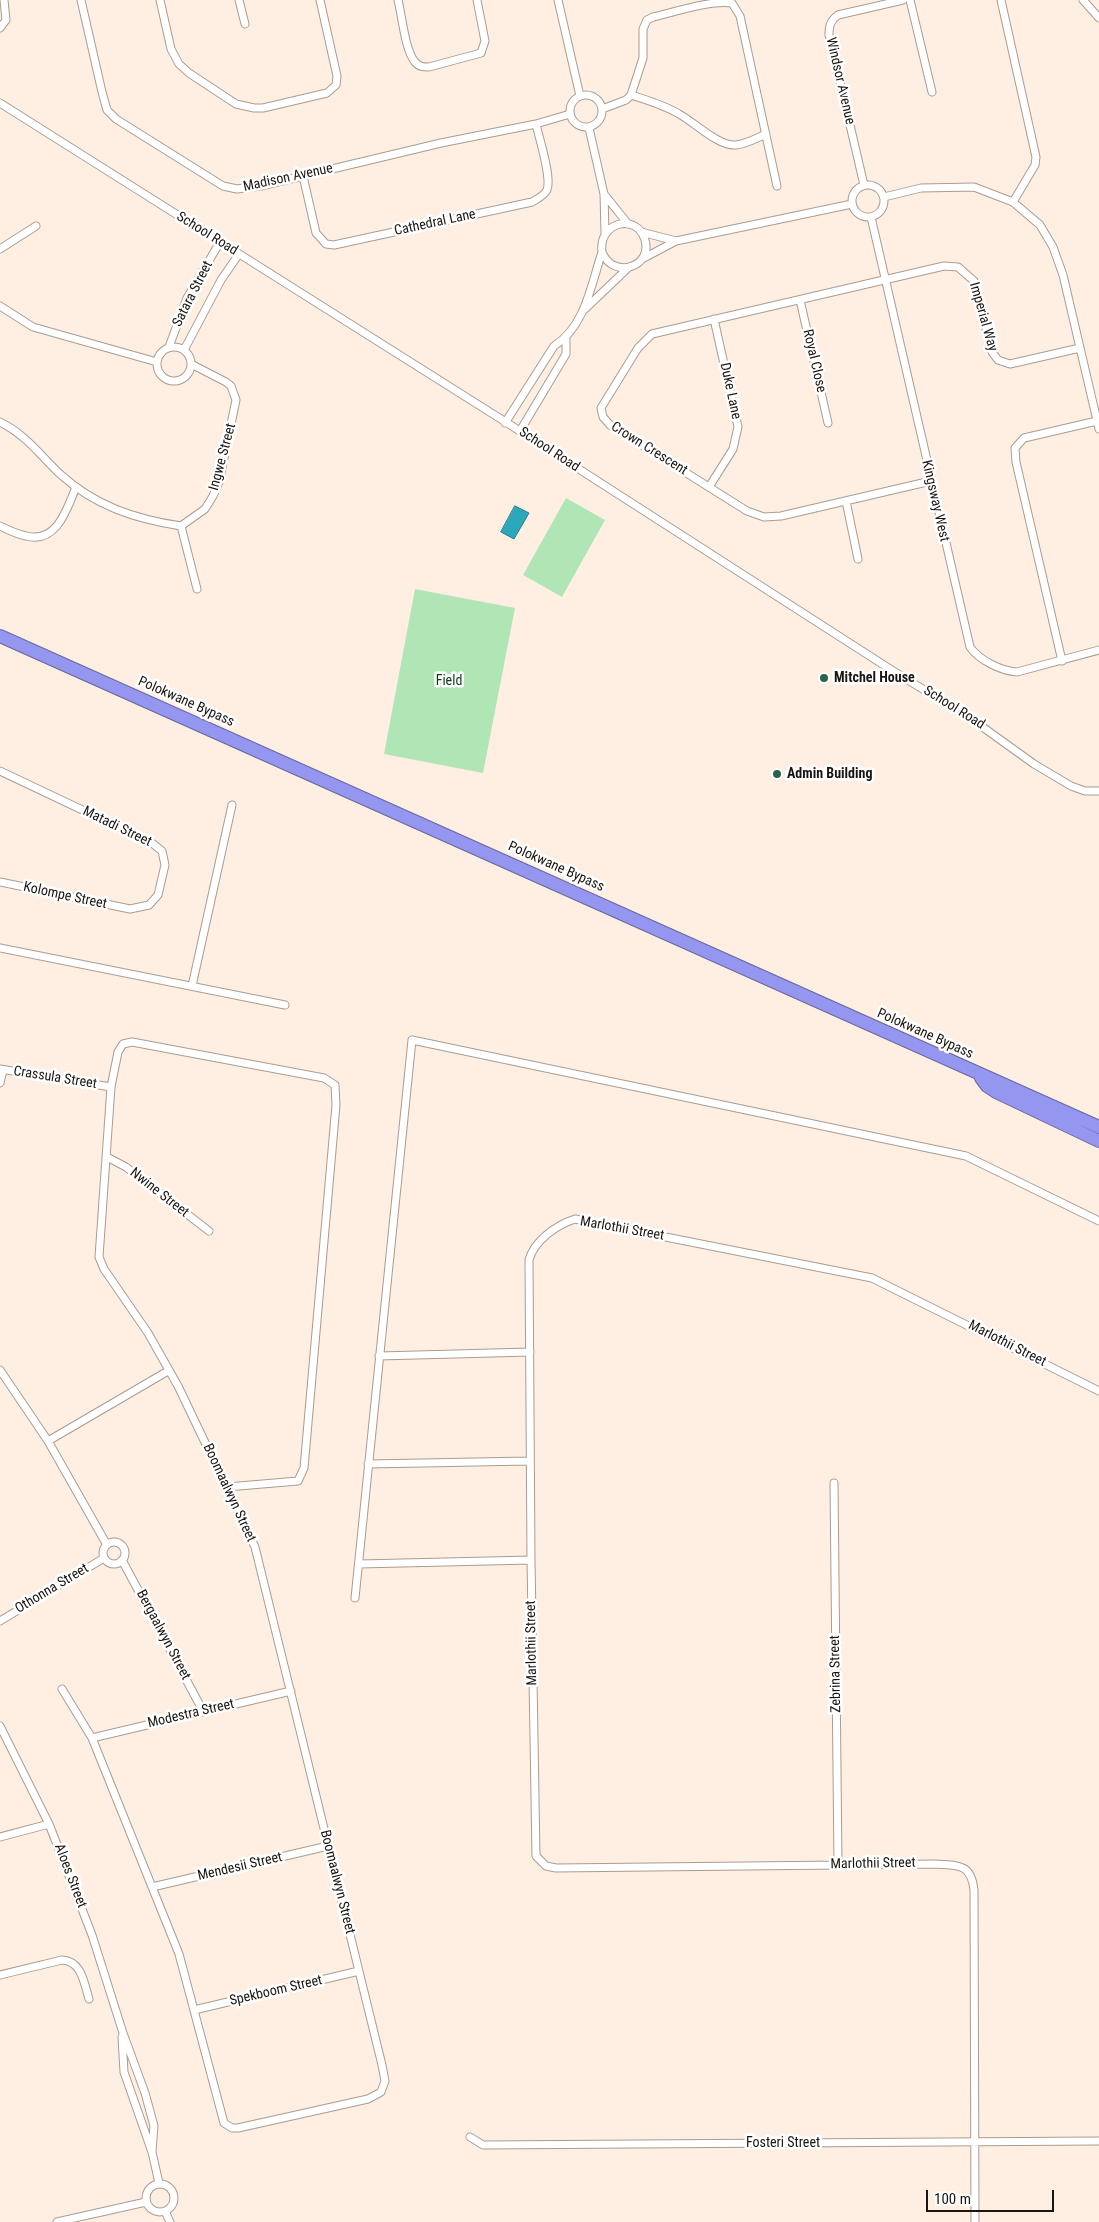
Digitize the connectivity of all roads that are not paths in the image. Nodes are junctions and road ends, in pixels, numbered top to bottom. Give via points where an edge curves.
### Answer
1 (4, 0) edge
2 (81, 0) edge
3 (160, 0) edge
4 (239, 0) edge
5 (320, 0) edge
6 (398, 0) edge
7 (477, 0) edge
8 (558, 0) edge
9 (903, 0) edge
10 (910, 0) edge
11 (1001, 0) edge
12 (1083, 0) edge
13 (1099, 18) edge
14 (245, 24) dead end
15 (0, 28) edge
16 (932, 92) dead end
17 (631, 95) junction
18 (580, 96) junction
19 (0, 103) edge
20 (602, 109) junction
21 (570, 114) junction
22 (536, 124) junction
23 (589, 128) junction
24 (766, 134) junction
25 (303, 176) junction
26 (864, 185) junction
27 (777, 186) dead end
28 (604, 194) junction
29 (884, 197) junction
30 (1013, 202) junction
31 (852, 204) junction
32 (871, 217) junction
33 (628, 224) junction
34 (36, 226) dead end
35 (641, 232) junction
36 (605, 233) junction
37 (676, 241) junction
38 (220, 242) junction
39 (0, 249) edge
40 (602, 252) junction
41 (239, 254) junction
42 (642, 259) junction
43 (629, 267) junction
44 (886, 280) junction
45 (800, 300) junction
46 (0, 306) edge
47 (583, 311) junction
48 (714, 319) junction
49 (566, 338) junction
50 (169, 347) junction
51 (1080, 348) junction
52 (184, 350) junction
53 (157, 362) junction
54 (191, 364) junction
55 (1097, 421) junction
56 (0, 422) edge
57 (828, 422) dead end
58 (505, 423) junction
59 (1099, 429) edge
60 (520, 431) junction
61 (931, 481) junction
62 (76, 487) junction
63 (710, 487) junction
64 (846, 501) junction
65 (0, 526) edge
66 (181, 526) junction
67 (858, 559) dead end
68 (197, 589) dead end
69 (0, 636) edge
70 (1099, 650) edge
71 (1062, 661) junction
72 (0, 771) edge
73 (1099, 791) edge
74 (232, 805) dead end
75 (0, 882) edge
76 (130, 909) joint
77 (0, 948) edge
78 (192, 986) junction
79 (286, 1005) dead end
80 (1, 1069) edge
81 (978, 1074) junction
82 (0, 1083) edge
83 (111, 1087) junction
84 (1096, 1125) edge
85 (1099, 1141) edge
86 (108, 1157) junction
87 (1099, 1220) edge
88 (209, 1231) dead end
89 (530, 1352) junction
90 (380, 1356) junction
91 (0, 1370) edge
92 (168, 1371) junction
93 (1099, 1391) edge
94 (48, 1441) junction
95 (530, 1462) junction
96 (368, 1464) junction
97 (834, 1483) dead end
98 (227, 1488) junction
99 (107, 1545) junction
100 (104, 1558) junction
101 (122, 1560) junction
102 (531, 1560) junction
103 (359, 1564) junction
104 (355, 1598) dead end
105 (0, 1621) edge
106 (62, 1688) dead end
107 (291, 1691) junction
108 (203, 1711) junction
109 (0, 1726) edge
110 (92, 1738) junction
111 (49, 1824) junction
112 (0, 1837) edge
113 (328, 1846) junction
114 (838, 1865) junction
115 (152, 1887) junction
116 (359, 1971) junction
117 (0, 1975) edge
118 (89, 2000) dead end
119 (194, 2010) junction
120 (122, 2033) junction
121 (470, 2137) dead end
122 (975, 2141) junction
123 (1099, 2141) edge
124 (152, 2152) junction
125 (159, 2183) junction
126 (146, 2202) junction
127 (165, 2211) junction
128 (57, 2222) edge
129 (170, 2222) edge
130 (975, 2222) edge

1 - 15 street via 7,15
2 - 25 street, Madison Avenue via 107,110 116,119 223,186 236,189
3 - 5 street via 171,49 179,64 236,104 254,108 327,93 336,85 337,76
4 - 14 street
6 - 7 street via 410,53 415,63 429,67 481,53 486,41
8 - 18 street
9 - 26 street, Windsor Avenue via 838,15 830,26 829,35
10 - 16 street
11 - 30 street via 1036,157 1030,176
12 - 13 street
17 - 20 street
17 - 24 street via 679,114 729,145 738,145
17 - 24 street via 643,58 643,29 647,20 713,4 732,3 740,16
18 - 20 street via 592,96
18 - 21 street via 570,105
19 - 38 street, School Road
20 - 23 street via 599,121
21 - 22 street, Madison Avenue
21 - 23 street via 576,125
22 - 25 street, Madison Avenue
22 - 25 street, Cathedral Lane via 547,190 532,202 334,245 326,244 316,233
23 - 28 street
24 - 27 street
26 - 29 street via 874,186
26 - 31 street via 856,190
28 - 33 street
28 - 36 street
29 - 30 street via 921,188 974,187
29 - 32 street via 882,210
30 - 51 street via 1040,225 1053,247
31 - 32 street via 858,215
31 - 37 street
32 - 44 street, Kingsway West
33 - 35 street
33 - 36 street via 615,225
34 - 39 street
35 - 37 street
35 - 42 street via 646,247
36 - 40 street
37 - 42 street
38 - 41 street, School Road
38 - 50 street, Satara Street via 187,298
40 - 43 street via 613,266
40 - 47 street
41 - 52 street, Satara Street via 221,280
41 - 58 street, School Road
42 - 43 street
43 - 47 street
44 - 45 street, Crown Crescent
44 - 51 street, Imperial Way via 944,266 964,270 974,280 992,352 1003,363
44 - 61 street, Kingsway West
45 - 48 street, Crown Crescent
45 - 57 street, Royal Close
46 - 53 street via 33,327
47 - 49 street
48 - 63 street, Duke Lane via 738,427 733,449
48 - 63 street, Crown Crescent via 647,337 601,408 610,425
49 - 58 street via 554,346
49 - 60 street via 566,354
50 - 52 street
50 - 53 street via 160,354
51 - 55 street
52 - 54 street
53 - 54 street via 161,376 172,381 183,378
54 - 66 street, Ingwe Street via 231,386 236,400 219,482 213,496 205,509
55 - 59 street
55 - 71 street via 1024,438 1015,448
56 - 62 street via 14,429
58 - 60 street, School Road
60 - 73 street, School Road via 970,718 1034,764 1071,786
61 - 64 street, Crown Crescent
61 - 71 street, Kingsway West via 967,639 973,652 1010,672
62 - 65 street via 62,522 44,536 27,537
62 - 66 street via 113,510
63 - 64 street, Crown Crescent via 747,511 764,517
64 - 67 street
66 - 68 street
69 - 81 highway, Polokwane Bypass
70 - 71 street, Kingsway West
72 - 76 street, Matadi Street via 152,842 162,851 165,865 158,895 149,904
74 - 78 street
75 - 76 street, Kolompe Street
77 - 78 street
78 - 79 street
80 - 82 street
80 - 83 street, Crassula Street
81 - 84 highway, Polokwane Bypass
81 - 85 highway via 996,1092
83 - 86 street, Boomaalwyn Street
83 - 98 street, Boomaalwyn Street via 118,1052 123,1044 132,1042 324,1078 335,1085 336,1105 304,1468 298,1481
86 - 88 street, Nwine Street via 126,1167
86 - 92 street, Boomaalwyn Street via 99,1257 148,1333
87 - 90 street via 966,1156 412,1040
89 - 90 street
89 - 93 street, Marlothii Street via 531,1253 559,1226 575,1219 878,1280
89 - 95 street, Marlothii Street
90 - 96 street
91 - 94 street
92 - 94 street
92 - 98 street, Boomaalwyn Street
94 - 99 street
95 - 96 street
95 - 102 street, Marlothii Street
96 - 103 street
97 - 114 street, Zebrina Street
98 - 107 street, Boomaalwyn Street via 262,1568
99 - 100 street via 103,1551
99 - 101 street via 120,1544 124,1553
100 - 101 street via 113,1564
100 - 105 street, Othonna Street
101 - 108 street, Bergaalwyn Street
102 - 103 street
102 - 114 street, Marlothii Street via 535,1851 542,1863 556,1868
103 - 104 street
106 - 110 street, Boomaalwyn Street
107 - 108 street, Modestra Street
107 - 113 street, Boomaalwyn Street
108 - 110 street, Modestra Street
109 - 111 street, Aloes Street
110 - 115 street, Boomaalwyn Street
111 - 112 street
111 - 120 street, Aloes Street via 92,1935
113 - 115 street, Mendesii Street
113 - 116 street, Boomaalwyn Street
114 - 122 street, Marlothii Street via 961,1866 971,1876 974,1890
115 - 119 street, Boomaalwyn Street via 179,1954
116 - 119 street, Spekboom Street
116 - 119 street, Boomaalwyn Street via 385,2081 381,2092 368,2098 238,2128 228,2126 220,2116
117 - 118 street via 70,1960 78,1966
120 - 124 street, Aloes Street via 124,2072
120 - 124 street, Aloes Street via 154,2126
121 - 122 street, Fosteri Street via 482,2146
122 - 123 street, Fosteri Street
122 - 130 street, Marlothii Street
124 - 125 street, Aloes Street
125 - 126 street via 147,2191
125 - 127 street via 174,2193 174,2202
126 - 127 street via 154,2211
126 - 128 street
127 - 129 street

